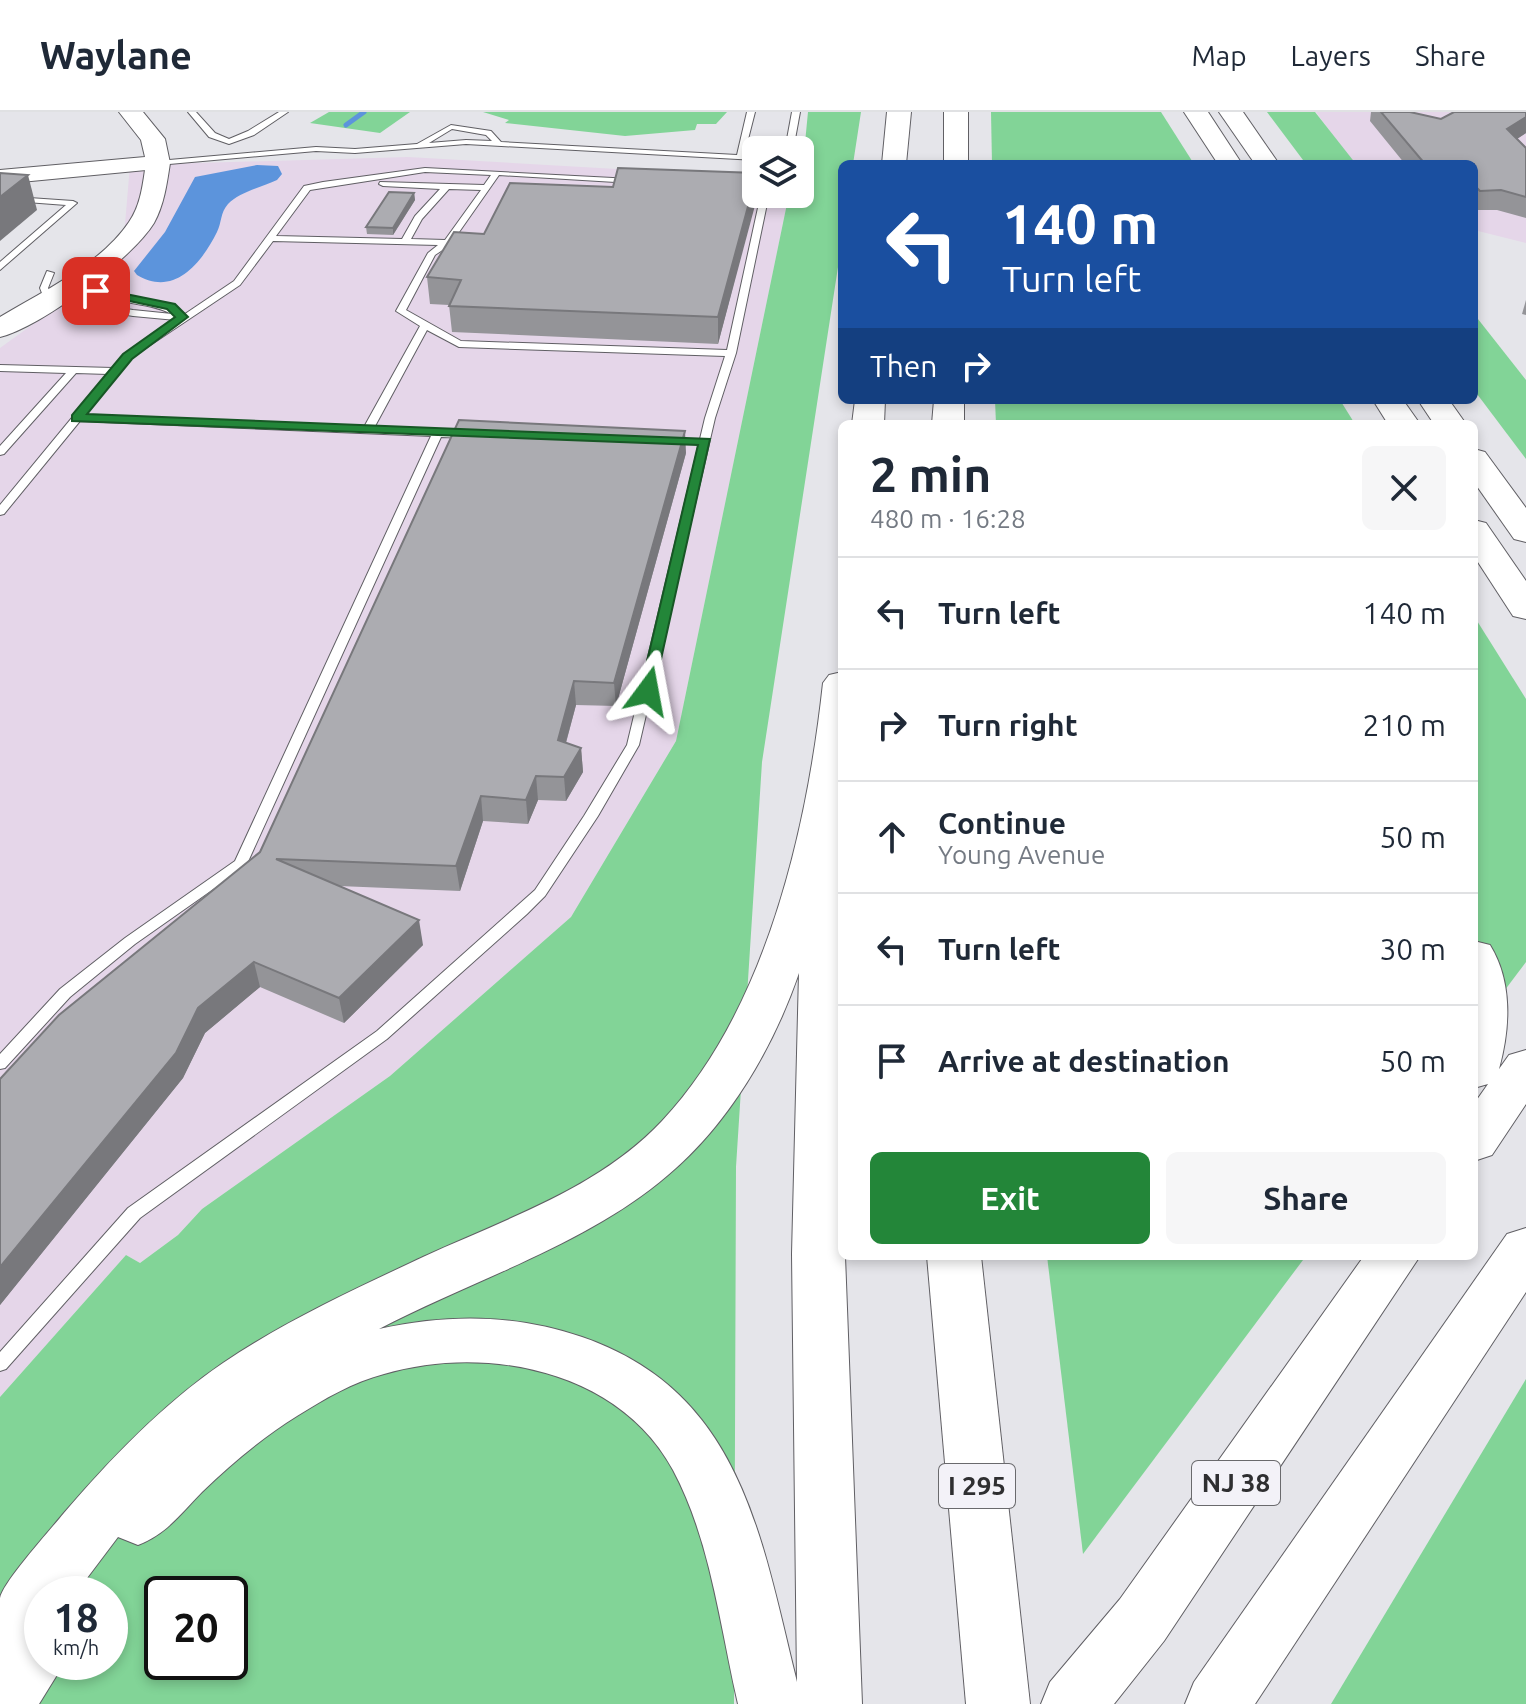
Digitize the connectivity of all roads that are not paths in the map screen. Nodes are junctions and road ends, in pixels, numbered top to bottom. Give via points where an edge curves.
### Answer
1 (192, 112) edge
2 (284, 112) edge
3 (751, 112) edge
4 (796, 112) edge
5 (899, 112) edge
6 (956, 112) edge
7 (1196, 112) edge
8 (1231, 112) edge
9 (119, 125) edge
10 (792, 136) edge
11 (229, 142) junction
12 (499, 144) junction
13 (419, 146) junction
14 (235, 155) junction
15 (740, 157) joint
16 (894, 160) edge
17 (956, 160) edge
18 (1227, 160) edge
19 (1264, 160) edge
20 (158, 163) junction
21 (130, 165) junction
22 (46, 172) junction
23 (497, 173) junction
24 (0, 177) edge
25 (339, 182) junction
26 (649, 182) edge
27 (446, 187) junction
28 (487, 188) junction
29 (123, 192) dead end
30 (0, 198) edge
31 (762, 208) edge
32 (103, 232) dead end
33 (269, 238) junction
34 (405, 242) junction
35 (447, 243) junction
36 (0, 267) edge
37 (86, 275) junction
38 (49, 286) junction
39 (0, 305) edge
40 (183, 317) junction
41 (425, 325) junction
42 (0, 329) edge
43 (731, 353) junction
44 (0, 368) edge
45 (74, 369) junction
46 (115, 371) junction
47 (77, 418) junction
48 (367, 431) junction
49 (437, 434) junction
50 (479, 435) edge
51 (0, 452) edge
52 (1478, 465) edge
53 (0, 512) edge
54 (1526, 532) edge
55 (1478, 536) edge
56 (1526, 608) edge
57 (838, 716) edge
58 (828, 800) junction
59 (1478, 967) edge
60 (1478, 1052) edge
61 (0, 1064) edge
62 (1526, 1067) edge
63 (1478, 1136) edge
64 (1526, 1249) edge
65 (955, 1260) edge
66 (1390, 1260) edge
67 (0, 1364) edge
68 (89, 1576) edge
69 (0, 1647) edge
70 (24, 1671) edge
71 (3, 1704) edge
72 (770, 1704) edge
73 (830, 1704) edge
74 (998, 1704) edge
75 (1073, 1704) edge
76 (1217, 1704) edge

1 - 11 lane via 212,135
2 - 11 lane
3 - 15 lane
4 - 10 lane
5 - 16 main road
6 - 17 main road
7 - 18 main road
8 - 19 main road
9 - 20 main road via 153,139
9 - 21 main road
9 - 22 main road via 97,158
11 - 14 lane
12 - 13 lane
12 - 13 lane via 488,133 451,127
12 - 15 lane
13 - 14 lane
14 - 20 lane
20 - 21 main road
20 - 37 main road via 152,197 138,228
21 - 22 main road
21 - 29 main road
22 - 24 main road
23 - 25 lane via 425,170
23 - 26 lane
23 - 28 lane
25 - 27 lane
25 - 33 lane via 307,188
27 - 28 lane
27 - 34 lane
28 - 35 lane
30 - 36 lane via 73,203
31 - 43 lane
32 - 38 main road
33 - 34 lane
33 - 40 lane via 237,283
34 - 35 lane
35 - 41 lane via 432,253 401,311
37 - 38 main road
37 - 40 lane via 85,282 96,291 171,307
38 - 39 main road
38 - 40 lane via 110,307
38 - 42 main road
40 - 46 lane
41 - 43 lane via 459,344
41 - 48 lane
43 - 67 lane via 698,441 633,745 540,893 382,1035 134,1213
44 - 45 lane
45 - 46 lane
45 - 51 lane
46 - 47 lane
47 - 48 lane
47 - 53 lane
48 - 49 lane
49 - 50 lane
49 - 61 lane via 241,863 75,985
52 - 54 main road
55 - 56 main road
57 - 58 main road
58 - 69 main road via 783,957 761,1012 745,1047 676,1138 625,1180 561,1218 349,1319 222,1395 116,1495
58 - 73 main road via 820,1184
59 - 60 main road via 1485,1018
62 - 63 main road
64 - 76 main road
65 - 74 main road, I 295
66 - 75 main road, NJ 38 via 1142,1620
68 - 72 main road via 172,1480 241,1420 310,1376 382,1349 454,1337 525,1342 588,1361 646,1397 691,1447 721,1508
70 - 71 main road

